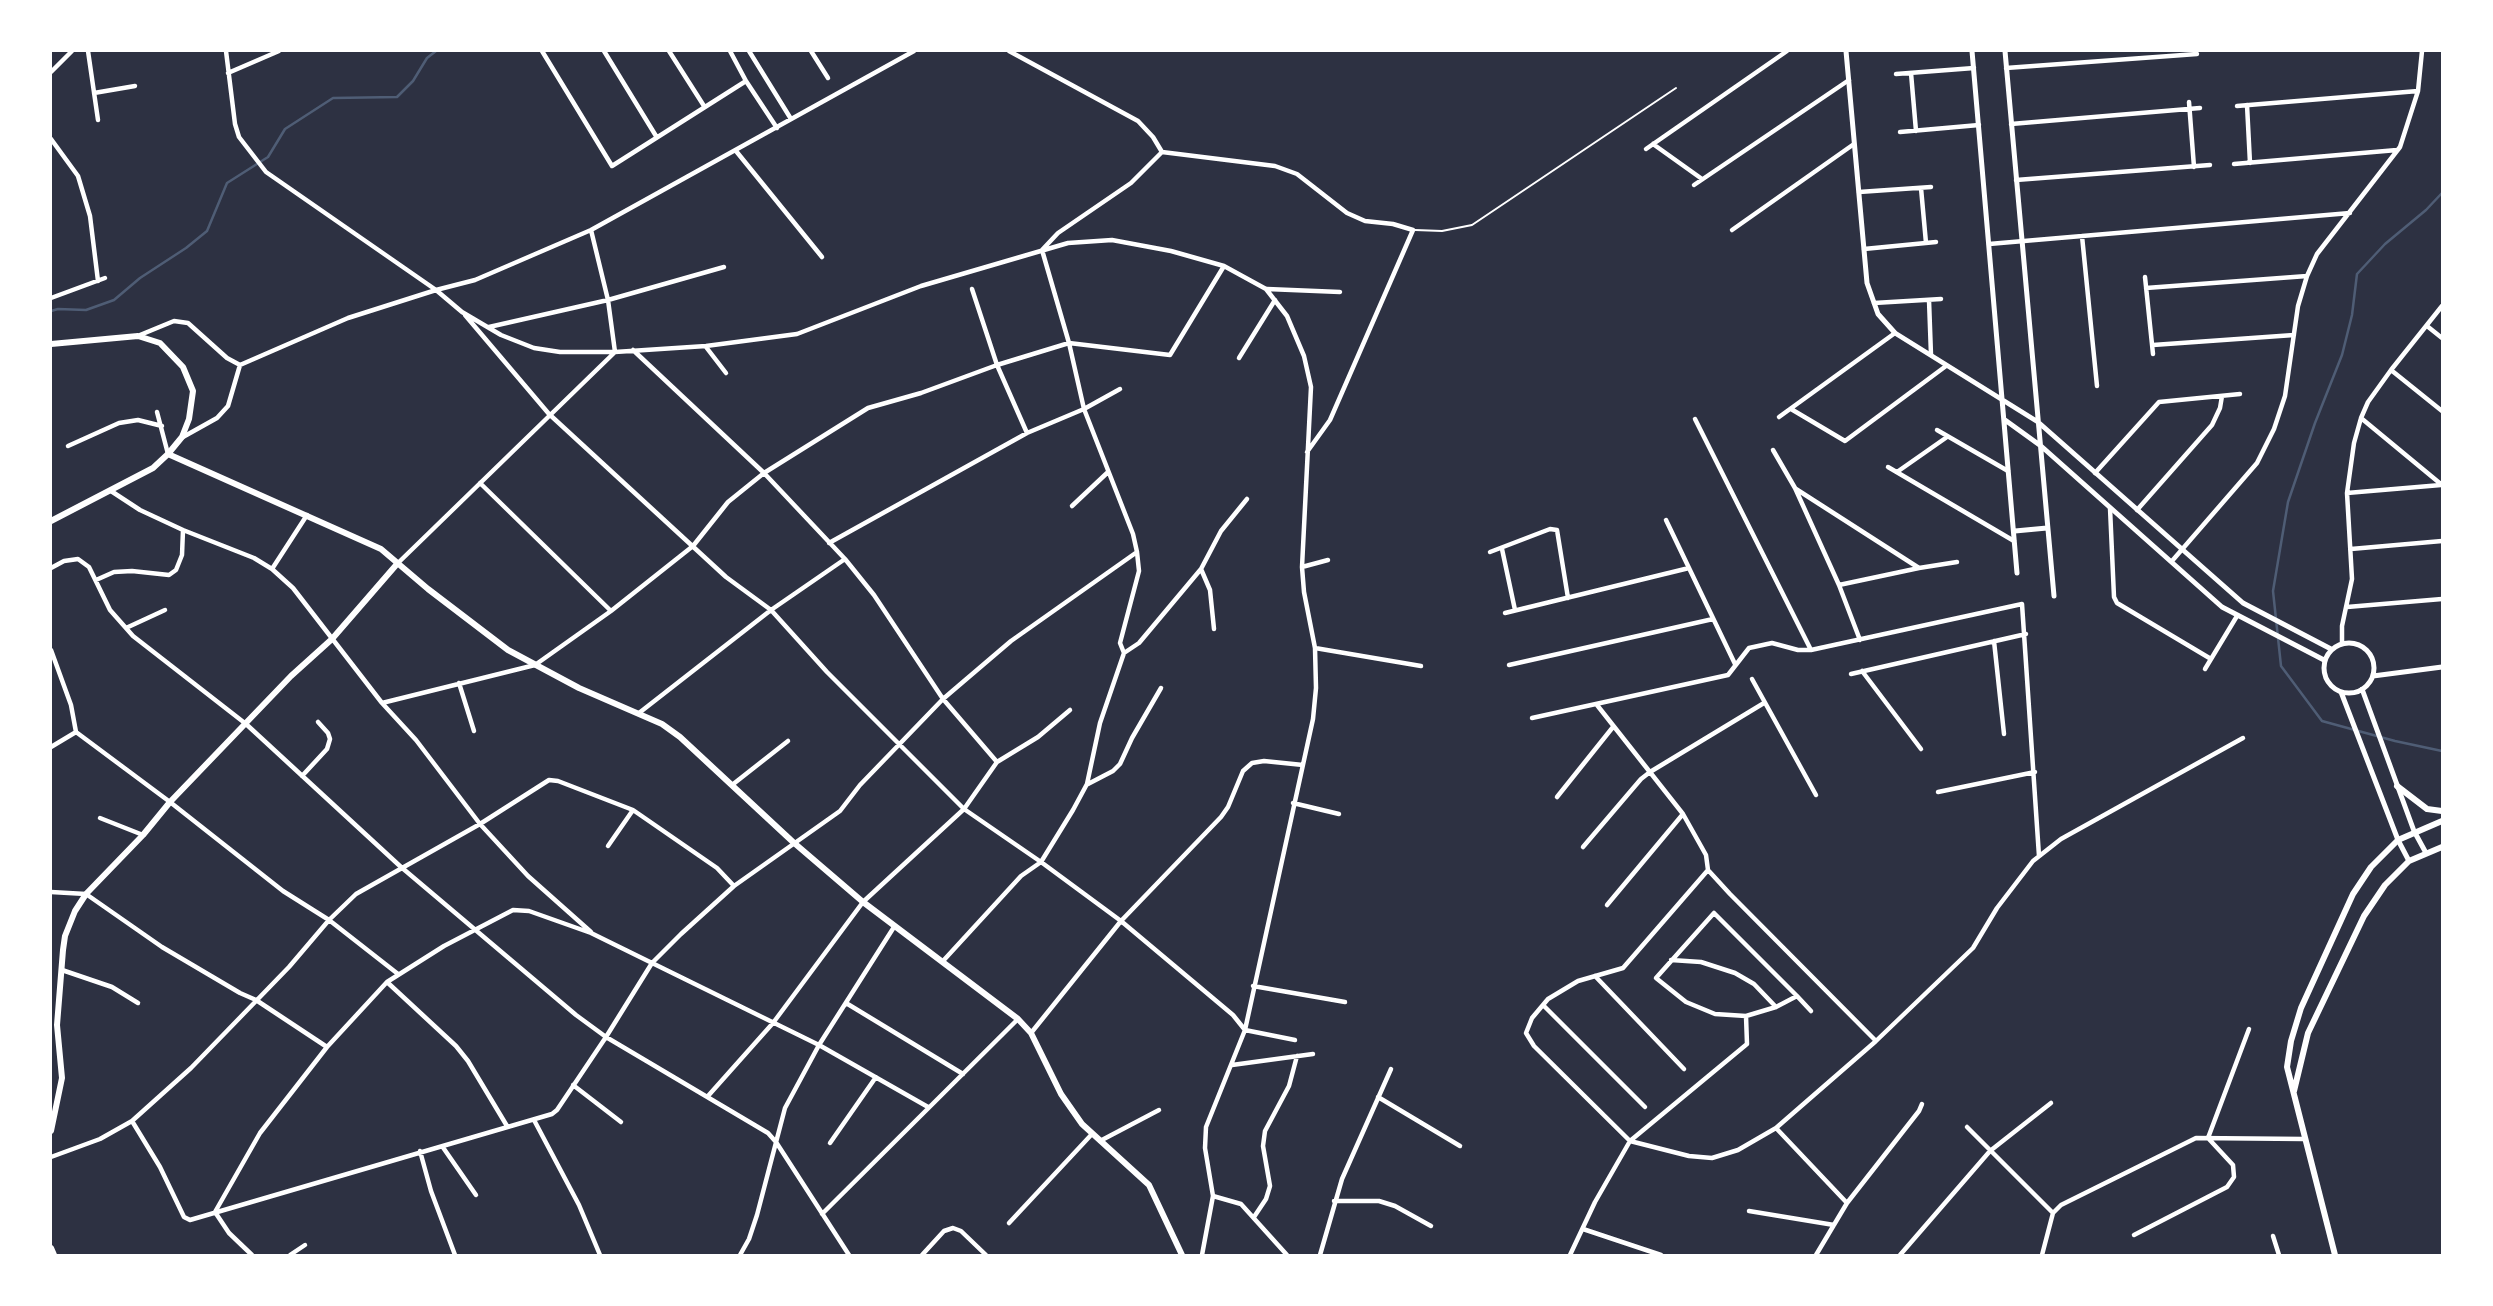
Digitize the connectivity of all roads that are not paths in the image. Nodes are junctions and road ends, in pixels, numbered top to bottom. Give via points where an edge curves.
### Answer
1 (72, 51) edge
2 (88, 51) edge
3 (226, 51) edge
4 (279, 51) edge
5 (542, 51) edge
6 (604, 51) edge
7 (668, 51) edge
8 (730, 51) edge
9 (749, 51) edge
10 (811, 51) edge
11 (914, 51) edge
12 (1009, 51) edge
13 (1787, 51) edge
14 (1846, 51) edge
15 (1972, 51) edge
16 (2005, 51) edge
17 (2422, 51) edge
18 (2184, 53) edge
19 (2197, 54) dead end
20 (1974, 68) junction
21 (2006, 68) junction
22 (51, 72) edge
23 (228, 73) junction
24 (1911, 73) junction
25 (1896, 74) dead end
26 (828, 78) dead end
27 (1849, 80) junction
28 (746, 81) junction
29 (135, 86) dead end
30 (1676, 88) dead end
31 (2418, 91) junction
32 (94, 93) junction
33 (2189, 102) dead end
34 (2247, 105) junction
35 (704, 106) junction
36 (2237, 106) dead end
37 (2200, 108) dead end
38 (2189, 109) junction
39 (792, 119) junction
40 (98, 120) dead end
41 (2011, 124) junction
42 (1979, 125) junction
43 (777, 128) junction
44 (1916, 131) junction
45 (1900, 132) dead end
46 (656, 136) junction
47 (51, 139) edge
48 (1653, 144) junction
49 (1854, 144) junction
50 (1646, 149) dead end
51 (2398, 150) junction
52 (736, 151) junction
53 (1161, 152) junction
54 (2250, 163) junction
55 (2234, 164) dead end
56 (2210, 165) dead end
57 (2194, 167) junction
58 (1702, 179) junction
59 (2016, 180) junction
60 (1694, 185) dead end
61 (1931, 187) dead end
62 (1921, 188) junction
63 (1859, 192) junction
64 (2351, 213) junction
65 (591, 230) junction
66 (1413, 230) junction
67 (1732, 230) dead end
68 (2082, 236) junction
69 (1936, 242) dead end
70 (2021, 242) junction
71 (1926, 243) junction
72 (1989, 244) junction
73 (1864, 248) junction
74 (1042, 250) junction
75 (822, 257) dead end
76 (1224, 266) junction
77 (724, 267) dead end
78 (2307, 276) junction
79 (2144, 277) dead end
80 (105, 278) dead end
81 (98, 281) junction
82 (2146, 288) junction
83 (972, 289) dead end
84 (1266, 289) junction
85 (436, 290) junction
86 (1340, 292) dead end
87 (51, 298) edge
88 (1941, 299) dead end
89 (607, 300) junction
90 (1275, 300) junction
91 (1929, 300) junction
92 (1873, 303) junction
93 (2442, 306) edge
94 (463, 312) junction
95 (2426, 325) junction
96 (489, 327) junction
97 (1895, 333) junction
98 (2294, 335) junction
99 (138, 336) junction
100 (2442, 338) edge
101 (1069, 343) junction
102 (51, 344) edge
103 (2152, 345) junction
104 (706, 346) junction
105 (633, 350) junction
106 (615, 352) junction
107 (2153, 354) dead end
108 (1931, 356) junction
109 (1239, 358) dead end
110 (240, 365) junction
111 (997, 365) junction
112 (1946, 366) junction
113 (2391, 370) junction
114 (726, 373) dead end
115 (2097, 386) dead end
116 (1120, 389) dead end
117 (2240, 394) dead end
118 (2222, 396) junction
119 (2004, 400) junction
120 (1084, 409) junction
121 (1791, 409) junction
122 (2442, 411) edge
123 (157, 412) dead end
124 (549, 414) junction
125 (1779, 417) dead end
126 (2361, 418) junction
127 (1695, 419) dead end
128 (2005, 420) junction
129 (2038, 422) junction
130 (162, 426) junction
131 (1937, 430) dead end
132 (1027, 433) junction
133 (1947, 436) junction
134 (182, 437) junction
135 (68, 446) dead end
136 (2041, 446) junction
137 (1773, 450) dead end
138 (1307, 453) junction
139 (169, 454) junction
140 (1888, 467) dead end
141 (2008, 471) junction
142 (1897, 472) junction
143 (764, 473) junction
144 (1107, 473) junction
145 (2095, 473) junction
146 (480, 483) junction
147 (2442, 485) edge
148 (1795, 488) junction
149 (111, 491) junction
150 (2347, 493) junction
151 (1247, 499) dead end
152 (1072, 506) dead end
153 (2110, 508) junction
154 (2136, 510) junction
155 (308, 514) junction
156 (1666, 520) dead end
157 (51, 521) edge
158 (2047, 528) junction
159 (183, 530) junction
160 (2014, 531) junction
161 (2015, 541) junction
162 (2442, 541) edge
163 (828, 542) junction
164 (693, 546) junction
165 (1502, 549) junction
166 (2351, 549) junction
167 (2181, 551) junction
168 (1137, 552) junction
169 (1490, 552) dead end
170 (845, 559) junction
171 (1328, 561) dead end
172 (2172, 561) junction
173 (1957, 562) dead end
174 (397, 564) junction
175 (1302, 567) junction
176 (51, 568) edge
177 (1689, 568) junction
178 (1919, 568) junction
179 (272, 569) junction
180 (1201, 569) junction
181 (2017, 573) dead end
182 (96, 580) junction
183 (1839, 585) junction
184 (2054, 596) dead end
185 (1567, 598) junction
186 (2442, 599) edge
187 (2347, 607) junction
188 (165, 610) dead end
189 (771, 610) junction
190 (1515, 610) junction
191 (611, 611) junction
192 (1505, 613) dead end
193 (2237, 617) junction
194 (1713, 619) junction
195 (126, 628) junction
196 (1214, 629) dead end
197 (2026, 634) junction
198 (332, 639) junction
199 (1860, 640) junction
200 (1994, 641) junction
201 (2342, 643) junction
202 (1315, 648) junction
203 (2331, 649) junction
204 (51, 650) edge
205 (1811, 650) junction
206 (1124, 653) junction
207 (2211, 659) junction
208 (2324, 660) junction
209 (1509, 664) dead end
210 (1735, 664) junction
211 (535, 665) junction
212 (1421, 666) dead end
213 (2442, 667) edge
214 (2206, 669) dead end
215 (1862, 671) junction
216 (1851, 674) dead end
217 (2373, 676) junction
218 (1752, 679) dead end
219 (459, 683) junction
220 (1161, 688) dead end
221 (2362, 689) junction
222 (2341, 692) junction
223 (943, 699) junction
224 (382, 703) junction
225 (1764, 703) junction
226 (1597, 705) junction
227 (1070, 710) dead end
228 (639, 713) junction
229 (1532, 718) dead end
230 (318, 722) dead end
231 (246, 724) junction
232 (1613, 727) junction
233 (474, 731) dead end
234 (76, 732) junction
235 (2004, 734) dead end
236 (2243, 738) dead end
237 (788, 741) dead end
238 (900, 745) junction
239 (51, 747) edge
240 (1921, 749) dead end
241 (998, 762) junction
242 (1303, 765) junction
243 (1650, 772) junction
244 (2035, 772) junction
245 (302, 776) junction
246 (1087, 784) junction
247 (732, 785) junction
248 (2397, 786) junction
249 (1938, 792) dead end
250 (1816, 795) dead end
251 (1557, 797) dead end
252 (170, 802) junction
253 (1293, 803) junction
254 (964, 809) junction
255 (633, 810) junction
256 (2442, 811) edge
257 (1339, 814) dead end
258 (1684, 814) junction
259 (100, 818) dead end
260 (2442, 821) edge
261 (480, 824) junction
262 (2414, 831) junction
263 (143, 835) junction
264 (2398, 840) junction
265 (793, 842) junction
266 (608, 846) dead end
267 (1583, 847) dead end
268 (2442, 847) edge
269 (2426, 853) junction
270 (2039, 856) junction
271 (1041, 862) junction
272 (2409, 862) junction
273 (401, 867) junction
274 (1708, 870) junction
275 (734, 886) junction
276 (51, 892) edge
277 (86, 894) junction
278 (863, 902) junction
279 (1607, 905) dead end
280 (328, 920) junction
281 (1121, 921) junction
282 (894, 927) junction
283 (477, 930) junction
284 (591, 933) junction
285 (1671, 960) junction
286 (652, 962) junction
287 (942, 962) junction
288 (62, 970) junction
289 (398, 974) junction
290 (1595, 976) junction
291 (387, 982) junction
292 (1253, 986) junction
293 (1797, 996) junction
294 (256, 1000) junction
295 (1345, 1002) dead end
296 (138, 1003) dead end
297 (846, 1003) junction
298 (1543, 1005) junction
299 (1776, 1007) junction
300 (1811, 1011) dead end
301 (1746, 1016) junction
302 (1018, 1019) junction
303 (773, 1023) junction
304 (2249, 1029) dead end
305 (1245, 1030) junction
306 (1031, 1033) junction
307 (606, 1037) junction
308 (1295, 1040) dead end
309 (1875, 1041) junction
310 (820, 1045) junction
311 (327, 1047) junction
312 (1313, 1054) dead end
313 (1297, 1056) junction
314 (1232, 1065) junction
315 (1391, 1069) dead end
316 (1684, 1069) dead end
317 (963, 1074) junction
318 (876, 1077) junction
319 (573, 1085) junction
320 (2293, 1093) junction
321 (708, 1096) junction
322 (1378, 1097) junction
323 (2051, 1103) dead end
324 (1922, 1104) dead end
325 (928, 1107) junction
326 (1645, 1107) dead end
327 (1159, 1110) dead end
328 (534, 1120) junction
329 (132, 1121) junction
330 (621, 1122) dead end
331 (507, 1126) junction
332 (1967, 1127) dead end
333 (1776, 1128) junction
334 (51, 1131) edge
335 (1091, 1134) junction
336 (2208, 1138) junction
337 (2304, 1139) junction
338 (1099, 1141) junction
339 (1630, 1141) junction
340 (776, 1142) junction
341 (830, 1143) dead end
342 (442, 1146) junction
343 (1460, 1146) dead end
344 (420, 1151) junction
345 (1990, 1151) junction
346 (51, 1157) edge
347 (476, 1195) dead end
348 (1213, 1195) junction
349 (1335, 1201) junction
350 (1847, 1203) junction
351 (1749, 1211) dead end
352 (215, 1212) junction
353 (2053, 1213) junction
354 (822, 1214) junction
355 (1254, 1217) junction
356 (1009, 1223) dead end
357 (1834, 1225) junction
358 (1432, 1226) dead end
359 (1583, 1228) junction
360 (2134, 1236) dead end
361 (2273, 1236) dead end
362 (305, 1245) dead end
363 (51, 1248) edge
364 (54, 1255) edge
365 (253, 1255) edge
366 (290, 1255) edge
367 (455, 1255) edge
368 (600, 1255) edge
369 (740, 1255) edge
370 (849, 1255) edge
371 (922, 1255) edge
372 (986, 1255) edge
373 (1182, 1255) edge
374 (1202, 1255) edge
375 (1287, 1255) edge
376 (1320, 1255) edge
377 (1570, 1255) edge
378 (1661, 1255) edge
379 (1816, 1255) edge
380 (1900, 1255) edge
381 (2042, 1255) edge
382 (2279, 1255) edge
383 (2335, 1255) edge

1 - 22 street
2 - 32 street
3 - 23 street
4 - 23 street
5 - 46 street via 612,166
6 - 46 street
7 - 35 street
8 - 28 street
9 - 39 street
10 - 26 street
11 - 39 street
12 - 53 street via 1138,121
13 - 48 street
14 - 27 street
15 - 20 street
16 - 21 street
17 - 31 street
18 - 19 street
18 - 21 street
20 - 24 street
20 - 42 street
21 - 41 street
23 - 85 street via 239,137 266,172
24 - 25 street
24 - 44 street
27 - 49 street
27 - 58 street
28 - 35 street
28 - 43 street
29 - 32 street
30 - 66 lane via 1472,225
31 - 34 street
31 - 51 street
32 - 40 street
33 - 38 street
34 - 36 street
34 - 54 street
35 - 46 street
37 - 38 street
38 - 41 street
38 - 57 street
39 - 43 street
41 - 59 street
42 - 44 street
42 - 72 street
43 - 52 street
44 - 45 street
47 - 81 street via 78,176 90,216
48 - 50 street
48 - 58 street
49 - 63 street
49 - 67 street
51 - 54 street
51 - 64 street
52 - 65 street
52 - 75 street
53 - 66 street via 1275,166 1297,174 1347,213
53 - 74 street via 1131,183 1058,233
54 - 55 street
56 - 57 street
57 - 59 street
58 - 60 street
59 - 70 street
61 - 62 street
62 - 63 street
62 - 71 street
63 - 73 street
64 - 68 street
64 - 78 street via 2317,254
65 - 85 street via 475,280
65 - 89 street
66 - 138 street via 1330,420
68 - 70 street
68 - 115 street
69 - 71 street
70 - 72 street
70 - 129 street
71 - 73 street
72 - 119 street
73 - 92 street
74 - 76 street via 1112,240
74 - 101 street
74 - 104 street via 921,285 797,334
76 - 84 street
76 - 101 street via 1170,355
77 - 89 street
78 - 82 street
78 - 98 street
79 - 82 street
80 - 81 street
81 - 87 street
82 - 103 street
83 - 111 street
84 - 86 street
84 - 90 street
85 - 94 street
85 - 110 street via 348,318
88 - 91 street
89 - 96 street
89 - 106 street
90 - 109 street
90 - 138 street via 1304,356 1311,387
91 - 92 street
91 - 108 street
92 - 97 street
93 - 95 street
94 - 96 street
94 - 124 street
95 - 100 street
95 - 113 street
96 - 106 street via 534,348
97 - 108 street
97 - 121 street
98 - 103 street
98 - 167 street via 2285,396 2258,463
99 - 102 main road
99 - 110 street via 174,321 188,323
99 - 134 main road via 160,343 183,367 193,391
101 - 111 street
101 - 120 street
103 - 107 street
104 - 105 street
104 - 114 street
105 - 106 street
105 - 143 street
106 - 124 street
108 - 112 street
110 - 134 street via 228,406 217,418
111 - 132 street
111 - 143 street via 868,408
112 - 119 street
112 - 121 street via 1845,441
113 - 122 street
113 - 126 street
116 - 120 street
117 - 118 street
118 - 145 street via 2159,402
118 - 154 street via 2212,425
119 - 128 street
119 - 129 street
120 - 132 street
120 - 144 street
121 - 125 street
123 - 130 street
124 - 146 street
124 - 164 street
126 - 147 street
126 - 150 street
127 - 205 street
128 - 136 street
128 - 141 street
129 - 136 street
129 - 145 street
130 - 135 street via 138,420 120,423
130 - 139 street
131 - 133 street
132 - 163 street
133 - 141 street
133 - 142 street
134 - 139 main road
136 - 153 street
136 - 158 street
137 - 148 street
138 - 175 street
139 - 149 main road
139 - 155 main road
140 - 142 street
141 - 160 street
142 - 161 street
143 - 163 street
143 - 164 street via 728,502
144 - 152 street
144 - 168 street
145 - 154 street
146 - 174 street
146 - 191 street
147 - 150 street
148 - 178 street
148 - 183 street
149 - 157 main road
149 - 159 street
150 - 166 street
151 - 180 street via 1221,531
153 - 172 street
153 - 207 street via 2117,603
154 - 167 street
155 - 174 main road via 381,549
155 - 179 street
156 - 177 street
158 - 160 street
158 - 184 street
159 - 179 street
159 - 182 street via 182,555 169,575 114,572
160 - 161 street
161 - 181 street
162 - 166 street
163 - 170 street
164 - 189 street
164 - 191 street
165 - 169 street
165 - 185 street via 1556,530
165 - 190 street
166 - 187 street
167 - 172 street
167 - 203 street via 2244,603
168 - 206 street via 1139,570 1120,643
168 - 223 street via 1011,641
170 - 189 street
170 - 223 street
171 - 175 street
172 - 193 street
173 - 178 street
174 - 198 main road
174 - 211 main road
175 - 202 street
176 - 182 street via 78,559
177 - 185 street
177 - 194 street
178 - 183 street
179 - 198 street via 293,588
180 - 196 street via 1210,590
180 - 206 street via 1139,643
182 - 195 street via 110,610
183 - 199 street
185 - 190 street
186 - 187 street
187 - 201 street
188 - 195 street
189 - 228 street
189 - 238 street
190 - 192 street
191 - 211 street
193 - 207 street
193 - 208 street
194 - 209 street
194 - 210 street
195 - 231 street
197 - 199 street via 2022,604
197 - 200 street
197 - 244 street
198 - 224 street
198 - 231 main road
199 - 205 street
200 - 215 street
200 - 235 street
201 - 203 street
201 - 217 street via 2353,642 2371,655
202 - 212 street
202 - 242 street via 1313,719
203 - 208 street
204 - 234 street
205 - 210 street via 1772,643 1749,648
206 - 246 street via 1100,723
207 - 214 street
208 - 222 street via 2326,680
210 - 226 street via 1728,675
211 - 219 street
211 - 228 main road
213 - 217 street
215 - 216 street
215 - 240 street
217 - 221 street
218 - 225 street
219 - 224 street
219 - 233 street
220 - 246 street via 1120,764
221 - 222 street
221 - 248 street
222 - 264 street
223 - 238 street
223 - 241 street
224 - 261 street
225 - 243 street
225 - 250 street
226 - 229 street
226 - 232 street
227 - 241 street
228 - 247 main road via 680,737
230 - 245 street via 330,740
231 - 245 street
231 - 252 main road
232 - 243 street
232 - 251 street
234 - 239 street
234 - 252 street
236 - 270 street via 2061,839
237 - 247 street
238 - 254 street
238 - 265 street via 840,811
241 - 254 street
242 - 253 street
242 - 281 street via 1252,763 1243,771 1221,817
243 - 258 street
243 - 267 street
244 - 249 street
244 - 270 street
245 - 273 street
246 - 271 street
247 - 265 main road
248 - 256 main road via 2427,809
248 - 262 street
252 - 263 main road
252 - 280 street via 283,891
253 - 257 street
253 - 292 street
254 - 271 street
254 - 278 street
255 - 261 street via 549,780
255 - 266 street
255 - 275 street via 718,868
258 - 274 street via 1706,855
258 - 279 street
259 - 263 street
260 - 262 main road
261 - 273 street
261 - 284 street
262 - 264 main road
262 - 269 street
263 - 277 main road
264 - 272 street
264 - 320 main road via 2371,866 2353,894 2301,1008 2287,1067
265 - 275 street
265 - 278 main road
268 - 269 main road
269 - 272 main road
270 - 309 street via 1997,908 1973,948
271 - 281 street
271 - 287 street via 1021,876
272 - 320 main road via 2385,886 2358,928 2308,1033
273 - 280 street via 356,894
273 - 283 street
274 - 290 street via 1623,968
274 - 309 street
275 - 286 street
276 - 277 street
277 - 288 main road via 67,929
277 - 294 street via 162,947
278 - 282 main road
278 - 303 street
280 - 289 street
280 - 294 street
281 - 305 street
281 - 306 street
282 - 287 main road
282 - 297 street
283 - 284 street via 513,910 529,911
283 - 289 street
283 - 307 street
284 - 286 street
285 - 293 street via 1714,913
285 - 299 street via 1701,962 1735,973
285 - 301 street via 1656,978 1686,1002 1715,1014
286 - 303 street
286 - 307 street
287 - 302 main road
288 - 296 street via 112,987
288 - 334 main road via 57,1025 62,1078
289 - 291 street
290 - 298 street via 1578,981
290 - 316 street
291 - 311 street
291 - 331 street via 456,1046
292 - 295 street
292 - 305 street
293 - 299 street
293 - 300 street
294 - 311 street
294 - 329 street
297 - 310 street
297 - 317 street
298 - 326 street
298 - 339 street via 1526,1033 1534,1046
299 - 301 street
301 - 339 street via 1747,1044
302 - 306 main road
302 - 317 street
303 - 310 street
303 - 321 street
304 - 336 street
305 - 308 street
305 - 314 street
306 - 335 main road via 1061,1094
307 - 319 street
307 - 321 street
309 - 333 street
310 - 318 street
310 - 340 street via 785,1108
311 - 352 street via 260,1133
312 - 313 street
313 - 314 street
313 - 355 street via 1289,1086 1265,1131 1270,1186
314 - 348 street via 1206,1127
315 - 322 street
317 - 325 street
318 - 325 street
318 - 341 street
319 - 328 street via 557,1110
319 - 330 street
320 - 337 main road
321 - 340 street
322 - 343 street
322 - 349 street
323 - 345 street
324 - 350 street
325 - 354 street
327 - 338 street
328 - 331 street
328 - 368 street
329 - 346 street
329 - 352 street via 184,1217 190,1220
331 - 342 street
332 - 345 street
333 - 339 street via 1738,1150 1712,1158
333 - 350 street
335 - 338 main road
335 - 356 street
336 - 337 street
336 - 353 street via 2196,1138
336 - 360 street via 2233,1165 2234,1177 2227,1187
337 - 383 main road
338 - 373 main road via 1149,1185
339 - 359 street
340 - 354 street
340 - 369 street via 757,1214
342 - 344 street
342 - 347 street
344 - 352 street
344 - 367 street
345 - 353 street
345 - 380 street
348 - 355 street via 1241,1204
348 - 374 street
349 - 358 street via 1379,1201
349 - 376 street
350 - 357 street
351 - 357 street
352 - 365 street
353 - 381 street
354 - 370 street
355 - 375 street
357 - 379 street
359 - 377 street
359 - 378 street
361 - 382 street
362 - 366 street
363 - 364 main road
371 - 372 street via 944,1231 953,1228

